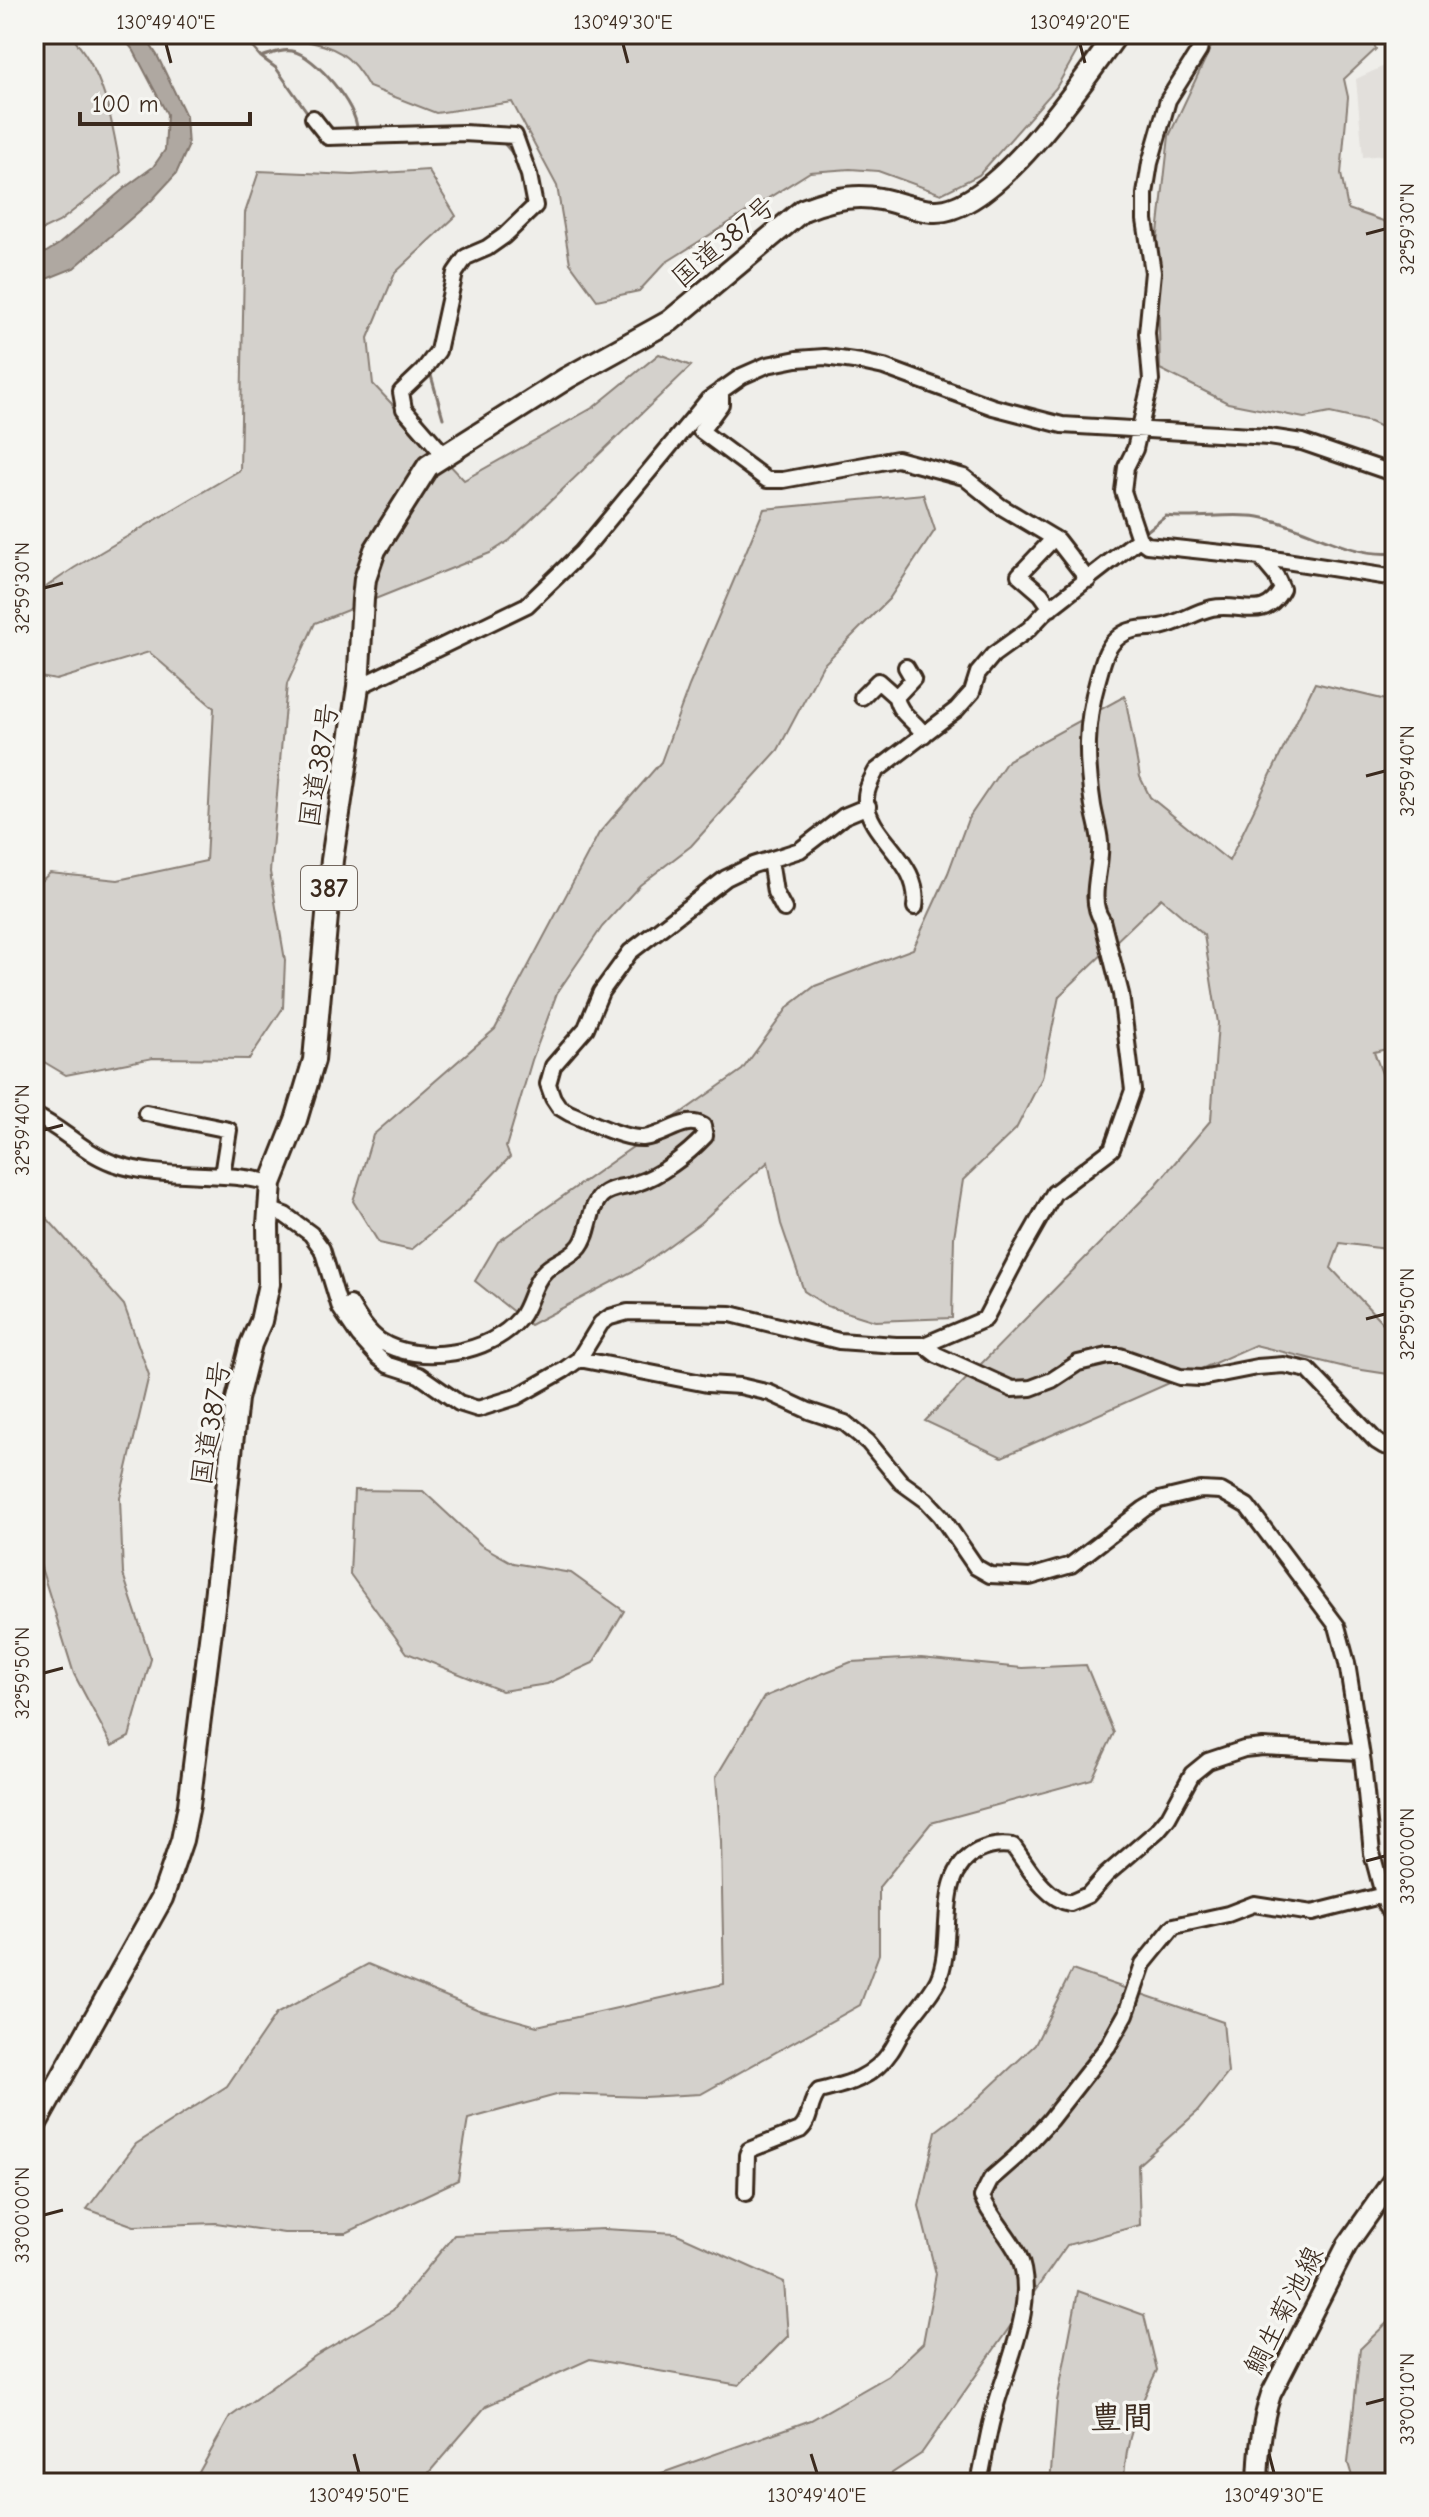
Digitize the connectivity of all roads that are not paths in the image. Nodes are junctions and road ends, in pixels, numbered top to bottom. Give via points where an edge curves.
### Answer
1 (1117, 34) edge
2 (1202, 34) edge
3 (313, 118) dead end
4 (721, 390) junction
5 (1140, 430) junction
6 (445, 456) junction
7 (1395, 474) edge
8 (1054, 538) junction
9 (1139, 539) junction
10 (1260, 557) junction
11 (1395, 578) edge
12 (1088, 580) junction
13 (1051, 608) junction
14 (906, 667) dead end
15 (358, 687) junction
16 (862, 697) dead end
17 (896, 697) junction
18 (924, 735) junction
19 (868, 806) junction
20 (770, 860) junction
21 (915, 907) dead end
22 (784, 909) dead end
23 (146, 1113) dead end
24 (34, 1115) edge
25 (222, 1175) junction
26 (271, 1183) junction
27 (269, 1209) junction
28 (335, 1287) junction
29 (924, 1345) junction
30 (579, 1359) junction
31 (1395, 1448) edge
32 (1360, 1752) junction
33 (1384, 1895) junction
34 (1395, 1919) edge
35 (34, 2127) edge
36 (1395, 2177) edge
37 (746, 2193) dead end
38 (979, 2483) edge
39 (1258, 2483) edge

1 - 6 highway, 国道387号 / 387 via 1048,127 971,200 935,212 859,196 803,210 670,321 567,378
2 - 5 street via 1199,51 1168,100 1145,194 1153,272 1147,333 1151,380
3 - 6 street via 328,137 515,136 535,206 504,236 466,257 455,273 438,351 401,392 404,409
4 - 5 street via 767,365 825,357 884,367 1028,418
4 - 8 street via 721,404 701,431 767,480 897,459 964,477
4 - 15 street via 665,449 582,552 527,605
5 - 7 street via 1302,442
5 - 9 street via 1123,491
6 - 15 highway, 国道387号 / 387 via 428,466 375,550 365,579
8 - 12 street
8 - 13 street via 1019,575
9 - 10 street via 1147,545
9 - 12 street
10 - 11 street
10 - 29 street via 1282,589 1275,602 1262,609 1213,608 1148,626 1121,634 1106,650 1086,733 1100,841 1096,894 1121,994 1133,1090 1112,1149 1054,1193 985,1319
12 - 13 street
13 - 18 street via 993,655 978,673 972,692
14 - 17 street via 913,679
15 - 26 highway, 国道387号 / 387 via 332,860 314,1060
16 - 17 street via 878,681
17 - 18 street via 900,711
18 - 19 street via 876,771
19 - 20 street via 844,816 800,850
19 - 21 street via 906,868
20 - 22 street
20 - 28 street via 726,878 630,952 601,992 586,1028 553,1066 548,1084 559,1107 569,1113 637,1138 659,1136 686,1122 703,1126 705,1136 637,1184 600,1197 582,1244 539,1278 520,1319 482,1346 449,1353 405,1351 381,1342 342,1288
23 - 25 street via 229,1130
24 - 25 street via 112,1162 171,1174
25 - 26 street
26 - 27 highway, 国道387号 / 387
27 - 28 street via 311,1234
27 - 35 highway, 国道387号 / 387 via 269,1284 237,1399 182,1840 156,1910
28 - 30 street via 340,1308 378,1357 478,1409 516,1397
29 - 30 street via 839,1341 731,1314 628,1312 601,1323
29 - 31 street via 1012,1389 1031,1388 1078,1363 1108,1356 1180,1377 1284,1365 1308,1370 1376,1441
30 - 32 street via 770,1393 845,1423 901,1482 926,1500 976,1567 990,1575 1030,1577 1071,1565 1159,1500 1201,1490 1236,1498 1337,1626
32 - 33 street via 1372,1853
32 - 37 street via 1263,1747 1208,1761 1192,1774 1157,1831 1088,1895 1070,1903 1039,1882 1013,1846 981,1849 966,1858 949,1899 940,1972 926,1999 867,2076 819,2091 800,2130 749,2150
33 - 34 street
33 - 38 street via 1312,1913 1254,1904 1174,1926 1143,1964 1108,2046 1050,2120 991,2179 982,2197 1018,2254 1024,2298
36 - 39 main road, 鯛生菊池線 via 1347,2245 1271,2394 1259,2446

